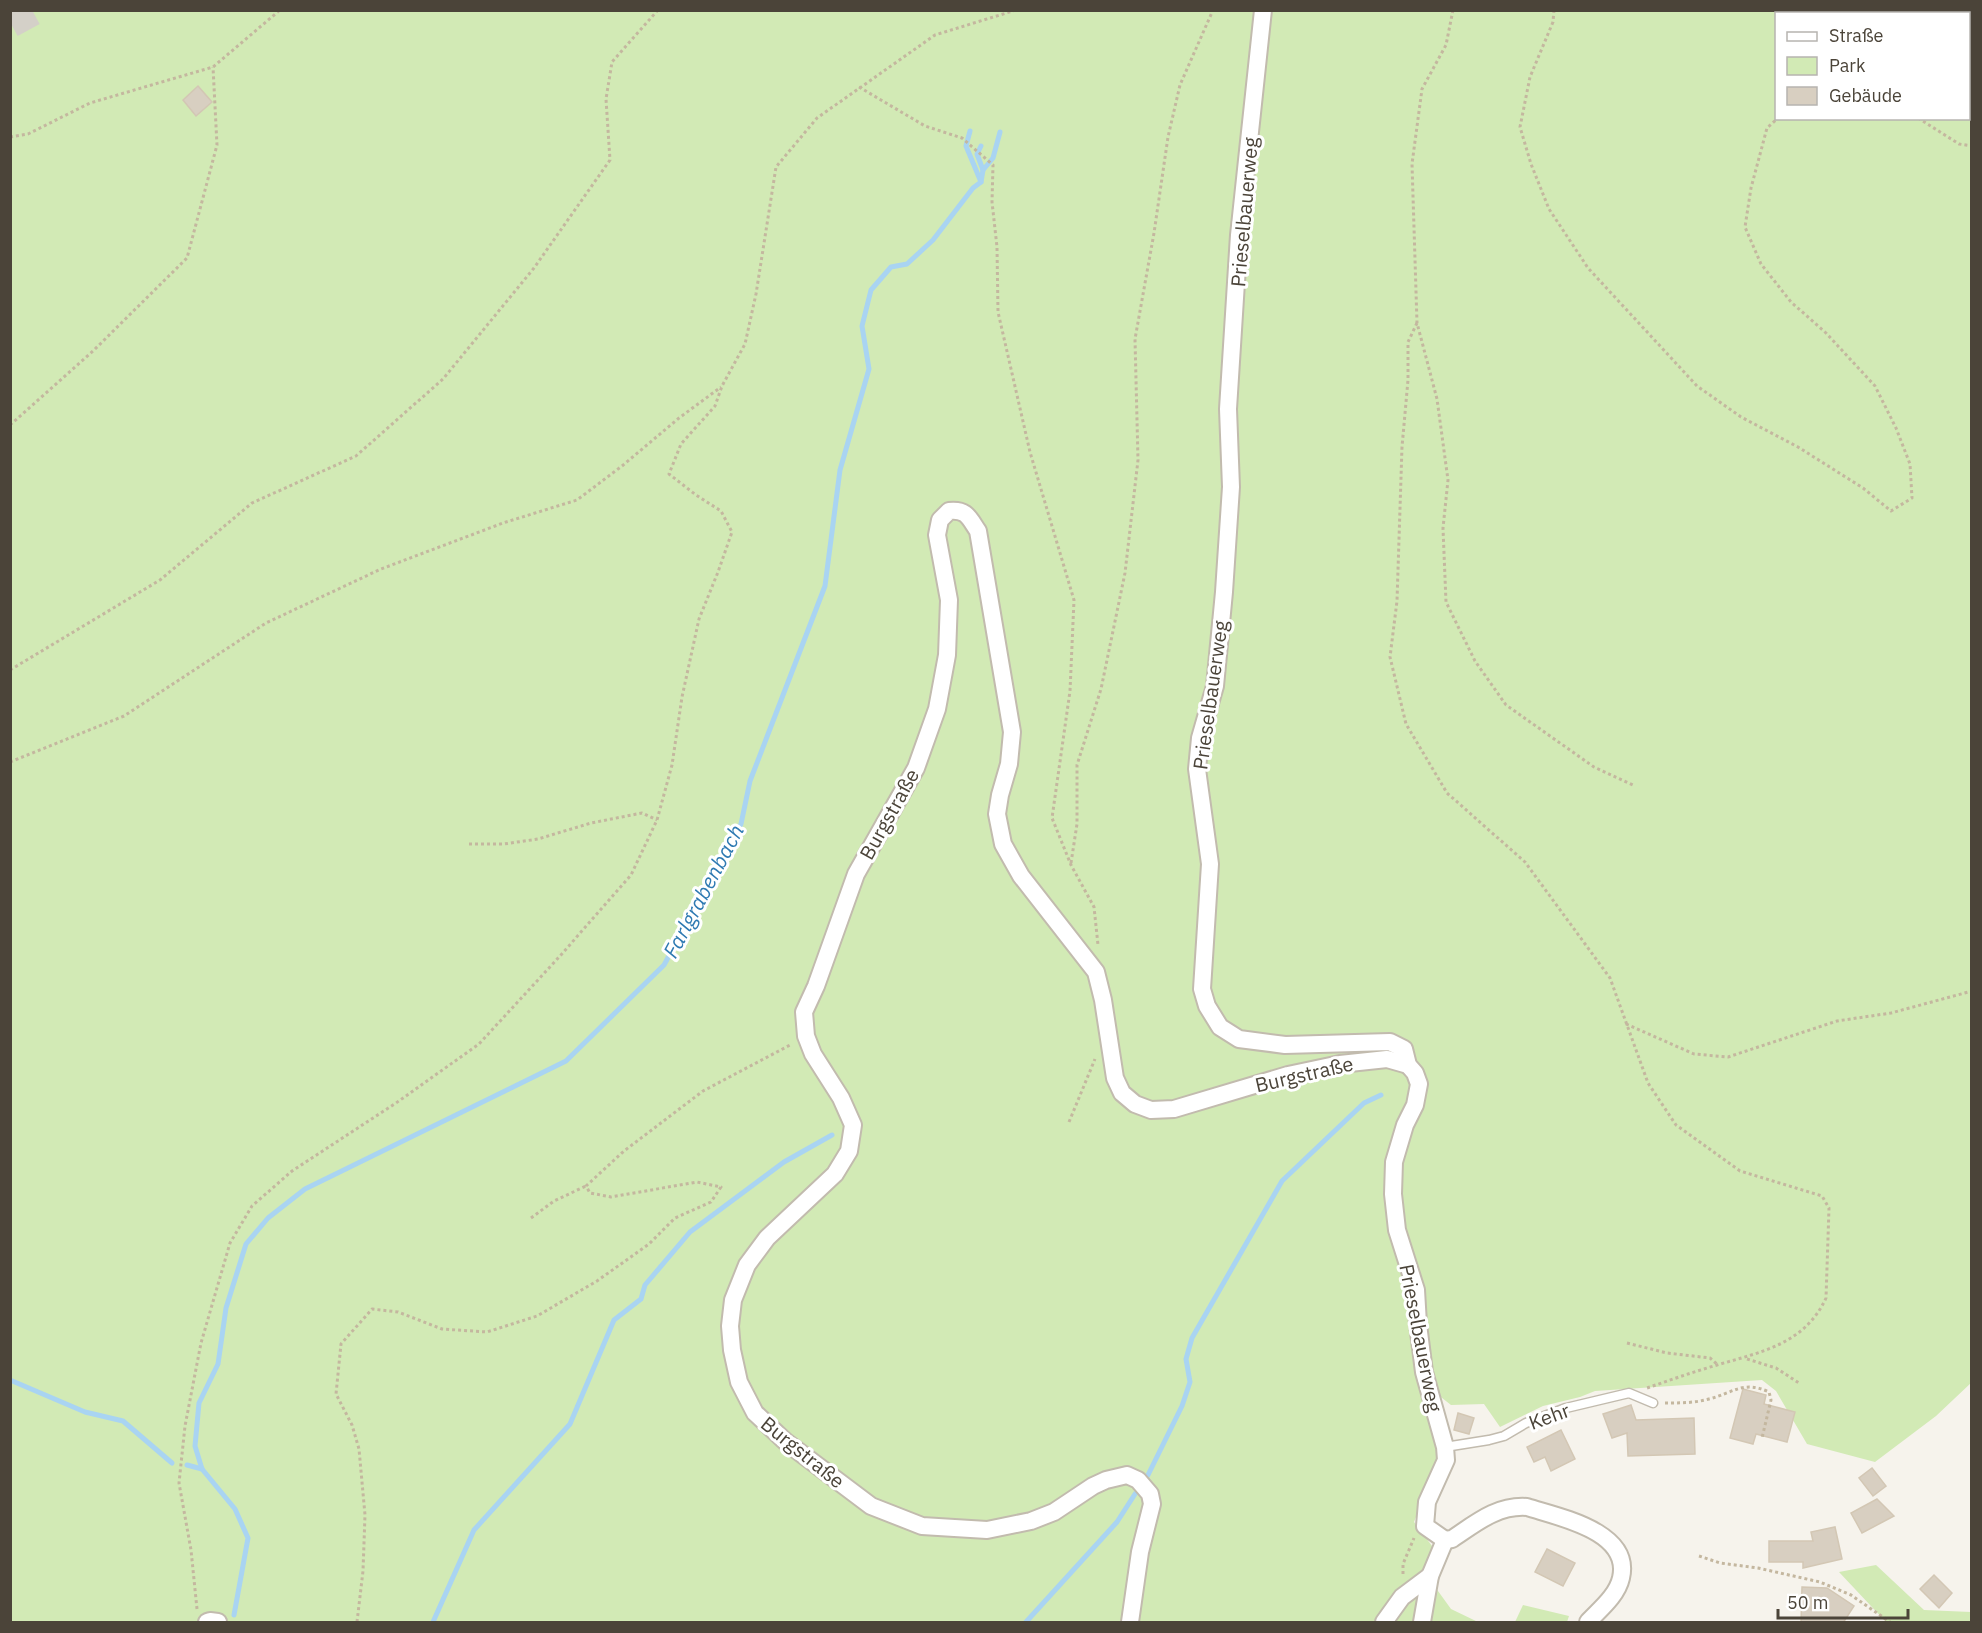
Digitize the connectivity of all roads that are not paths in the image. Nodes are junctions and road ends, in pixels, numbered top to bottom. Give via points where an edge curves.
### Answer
1 (1263, 10) edge
2 (1408, 1065) junction
3 (1653, 1402) road end
4 (1445, 1447) junction
5 (1445, 1540) junction
6 (1430, 1576) junction
7 (202, 1617) edge
8 (218, 1623) edge
9 (1131, 1623) edge
10 (1384, 1623) edge
11 (1422, 1623) edge
12 (1588, 1623) edge

1 - 2 street, Prieselbauerweg via 1239,235 1228,409 1231,487 1224,592 1215,686 1200,738 1197,769 1210,864 1202,989 1220,1027 1239,1038 1285,1045 1390,1042 1404,1049
2 - 4 street, Prieselbauerweg via 1419,1084 1394,1162 1393,1194 1397,1230 1416,1290 1424,1372
2 - 9 street, Burgstraße via 1387,1059 1340,1064 1174,1109 1151,1110 1122,1093 1115,1078 1096,972 1021,876 1003,844 997,814 1012,732 978,531 968,516 959,510 949,511 940,520 937,535 949,600 947,655 937,709 916,768 856,874 804,1012 806,1036 813,1054 853,1125 849,1150 835,1174 767,1238 747,1265 734,1300 732,1350 739,1382 755,1413 786,1442 871,1506 922,1526 987,1530 1031,1521 1054,1512 1106,1480 1127,1475 1138,1480 1150,1494 1152,1504 1140,1552
3 - 4 lane, Kehr via 1629,1393 1566,1408 1504,1436
4 - 5 street via 1446,1460 1426,1502 1425,1526
5 - 6 street
5 - 12 street via 1494,1512 1517,1507 1527,1507 1602,1535 1620,1558 1621,1579
6 - 10 street via 1402,1597
6 - 11 street
7 - 8 street

